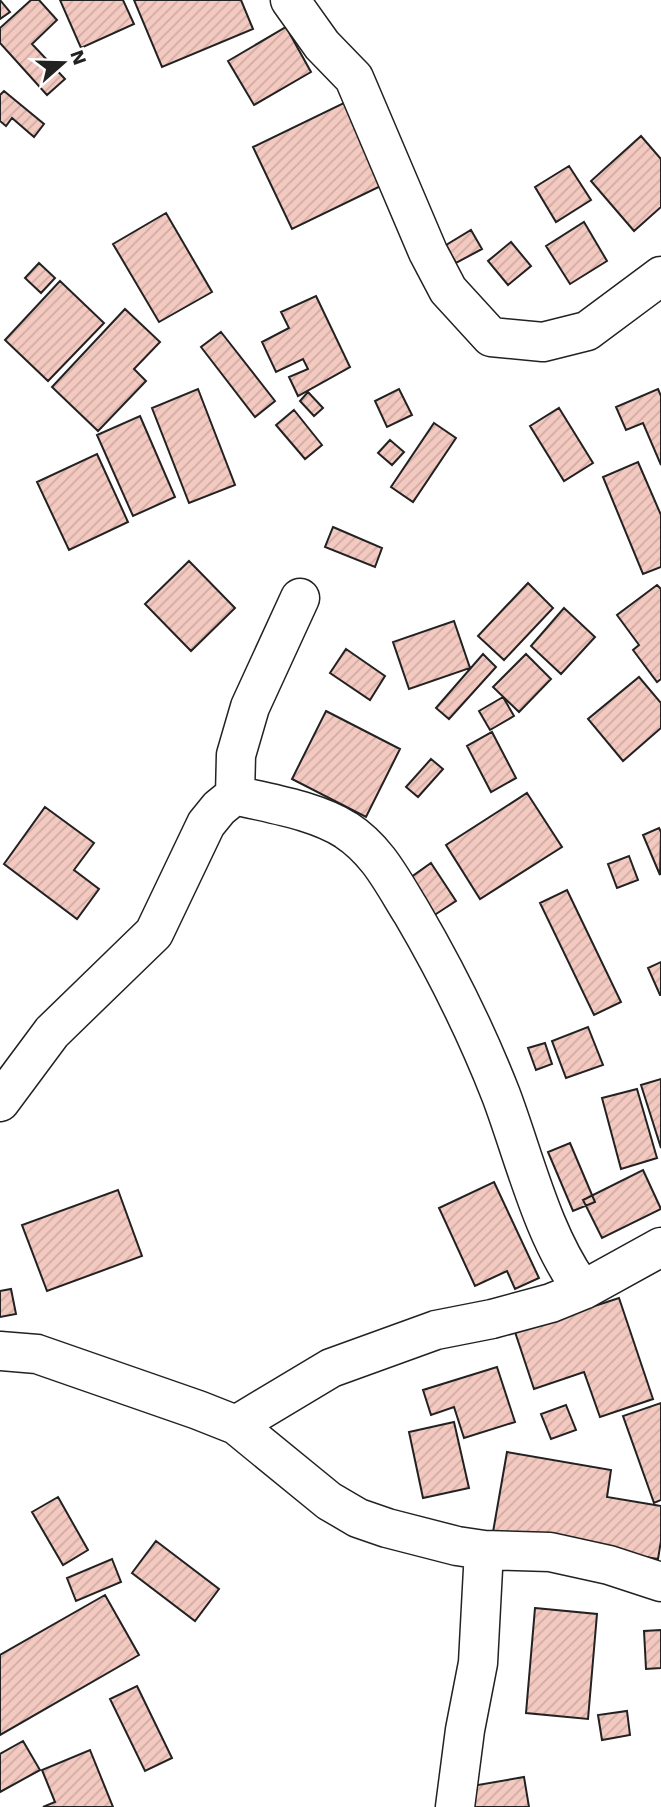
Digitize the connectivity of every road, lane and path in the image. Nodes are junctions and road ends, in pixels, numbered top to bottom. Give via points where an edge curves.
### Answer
1 (290, 0) edge
2 (661, 275) edge
3 (300, 598) dead end
4 (235, 795) junction
5 (0, 1102) edge
6 (661, 1247) edge
7 (583, 1290) junction
8 (0, 1351) edge
9 (236, 1425) junction
10 (485, 1550) junction
11 (661, 1582) edge
12 (455, 1807) edge

1 - 2 street via 322,45 354,78 448,290 491,337 543,342 587,331
3 - 4 street via 250,707 236,755
4 - 5 street via 206,824 154,933 52,1032
4 - 7 street via 303,812 343,828 369,847 382,865 457,994 568,1271
6 - 7 street
7 - 9 street via 516,1313 436,1330 331,1368
8 - 9 street via 37,1354
9 - 10 street via 329,1502 358,1518 422,1538
10 - 11 street via 550,1552
10 - 12 street via 478,1662

